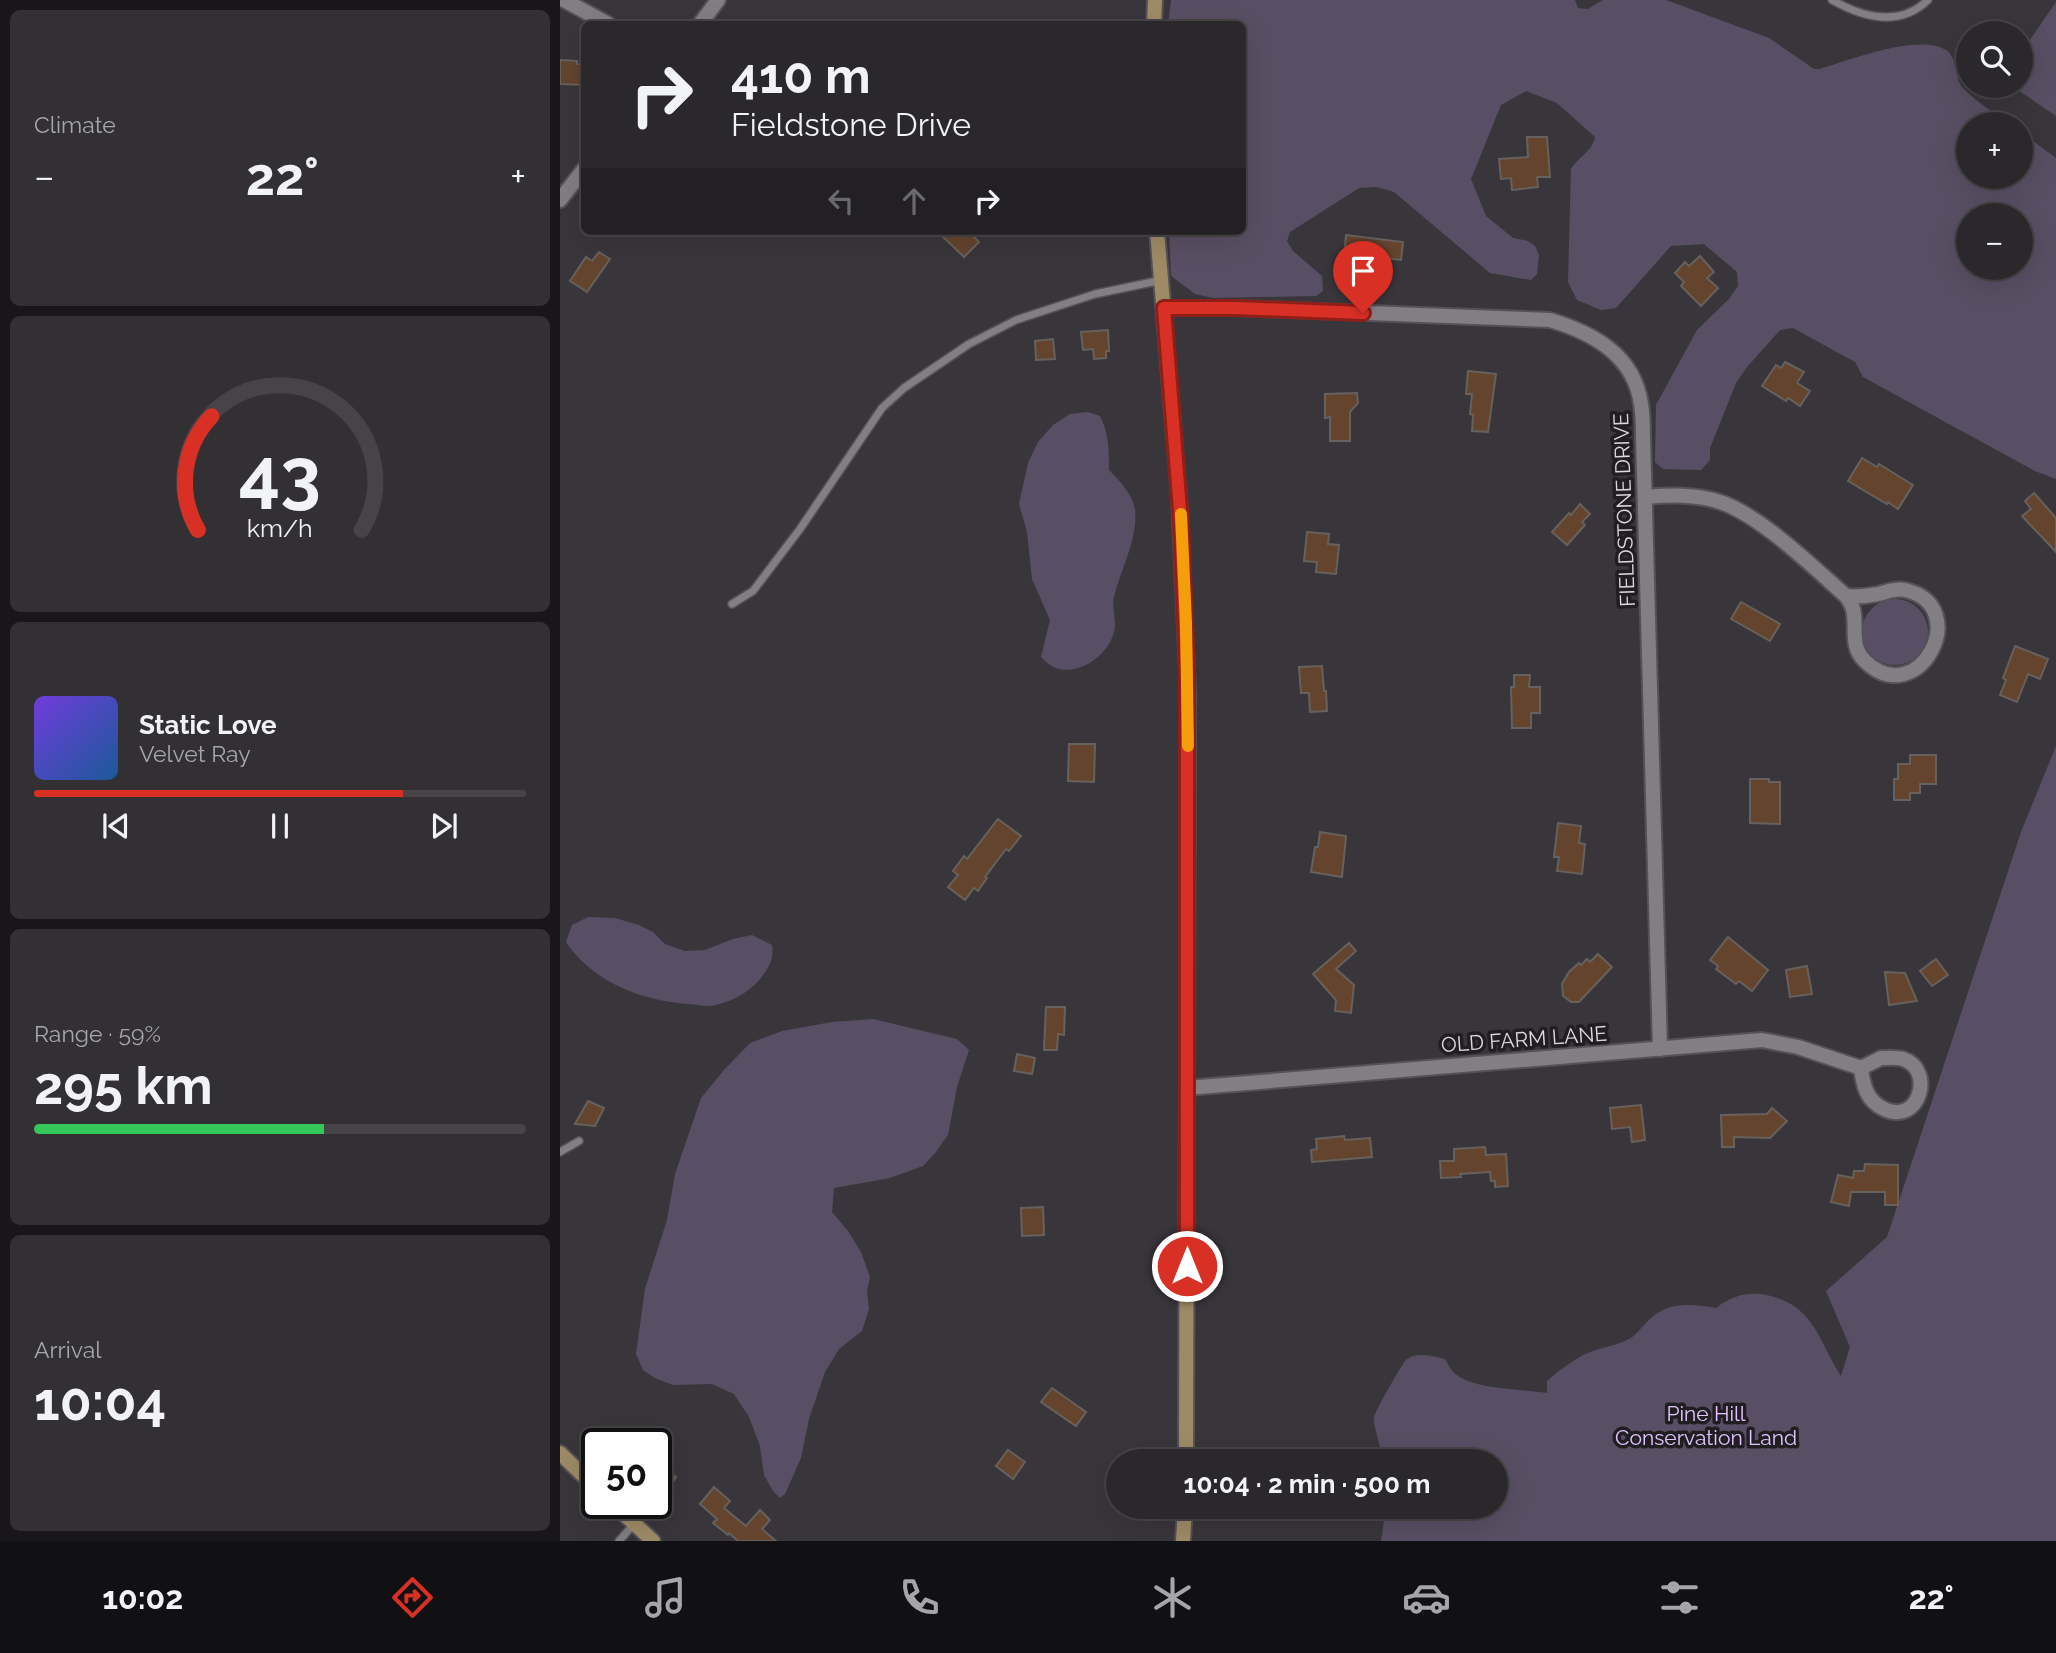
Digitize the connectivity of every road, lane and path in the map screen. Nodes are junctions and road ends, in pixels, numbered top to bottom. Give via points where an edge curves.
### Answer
1 (564, 0) edge
2 (718, 0) edge
3 (1155, 0) edge
4 (1832, 0) edge
5 (1928, 0) edge
6 (602, 21) edge
7 (702, 21) edge
8 (1154, 21) edge
9 (581, 173) edge
10 (560, 200) edge
11 (1157, 235) edge
12 (1162, 280) junction
13 (1164, 308) junction
14 (1645, 496) junction
15 (1846, 596) junction
16 (732, 604) dead end
17 (1660, 1049) junction
18 (1861, 1068) junction
19 (1187, 1088) junction
20 (579, 1141) dead end
21 (560, 1152) edge
22 (1186, 1449) edge
23 (560, 1453) edge
24 (581, 1473) edge
25 (629, 1519) edge
26 (1184, 1519) edge
27 (634, 1524) junction
28 (619, 1541) edge
29 (653, 1541) edge
30 (1183, 1541) edge

1 - 6 street
2 - 7 street
3 - 8 main road
4 - 5 lane via 1875,17 1903,14
9 - 10 street
11 - 12 main road
12 - 13 main road
12 - 16 lane via 1095,294 1016,320 904,388 881,408 777,561 753,591
13 - 14 street, FIELDSTONE DRIVE via 1550,320 1577,328 1619,357 1634,379 1641,403
13 - 19 main road via 1186,623
14 - 15 street via 1691,496 1734,508 1795,551
14 - 17 street, FIELDSTONE DRIVE
15 - 15 street via 1854,614 1856,647 1876,670 1896,675 1916,669 1933,650 1938,633 1932,610 1914,594 1897,590
17 - 18 street, OLD FARM LANE via 1762,1040
17 - 19 street, OLD FARM LANE
18 - 18 street via 1881,1058 1902,1059 1912,1065 1919,1073 1916,1102 1895,1113 1875,1104 1867,1094
19 - 22 main road
20 - 21 lane
23 - 24 main road
25 - 27 main road
26 - 30 main road
27 - 28 lane
27 - 29 main road

